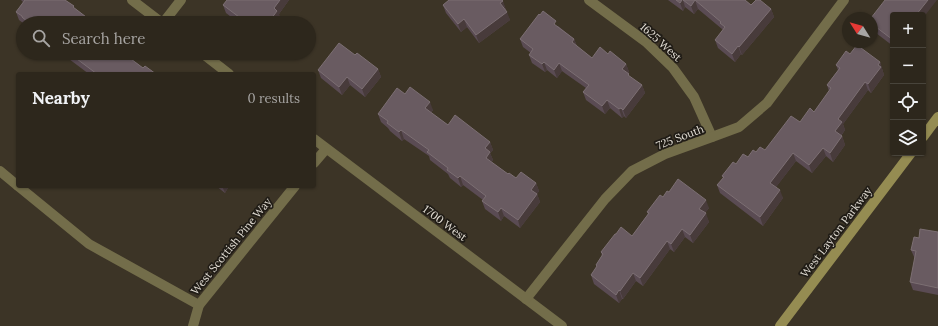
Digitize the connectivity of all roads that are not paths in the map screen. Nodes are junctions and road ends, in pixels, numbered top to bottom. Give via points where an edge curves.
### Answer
1 (132, 0) edge
2 (181, 0) edge
3 (588, 0) edge
4 (844, 0) edge
5 (154, 16) edge
6 (168, 16) edge
7 (211, 60) edge
8 (226, 72) edge
9 (938, 117) edge
10 (926, 133) edge
11 (712, 137) junction
12 (316, 140) edge
13 (326, 148) junction
14 (909, 156) edge
15 (316, 160) edge
16 (0, 171) edge
17 (16, 184) edge
18 (20, 188) edge
19 (294, 188) edge
20 (526, 299) junction
21 (199, 305) junction
22 (193, 326) edge
23 (562, 326) edge
24 (780, 326) edge

1 - 5 street
2 - 6 street
3 - 11 street, 1625 West via 646,42 673,68 694,97
4 - 11 street, 725 South via 767,103 739,127
7 - 8 street
9 - 10 main road
11 - 20 street, 725 South via 665,154 632,171 605,199
12 - 13 street, 1700 West
13 - 15 street
13 - 20 street, 1700 West
14 - 24 main road, West Layton Parkway
16 - 17 street
18 - 21 street via 89,244
19 - 21 street, West Scottish Pine Way
20 - 23 street, 1700 West
21 - 22 street, West Scottish Pine Way

